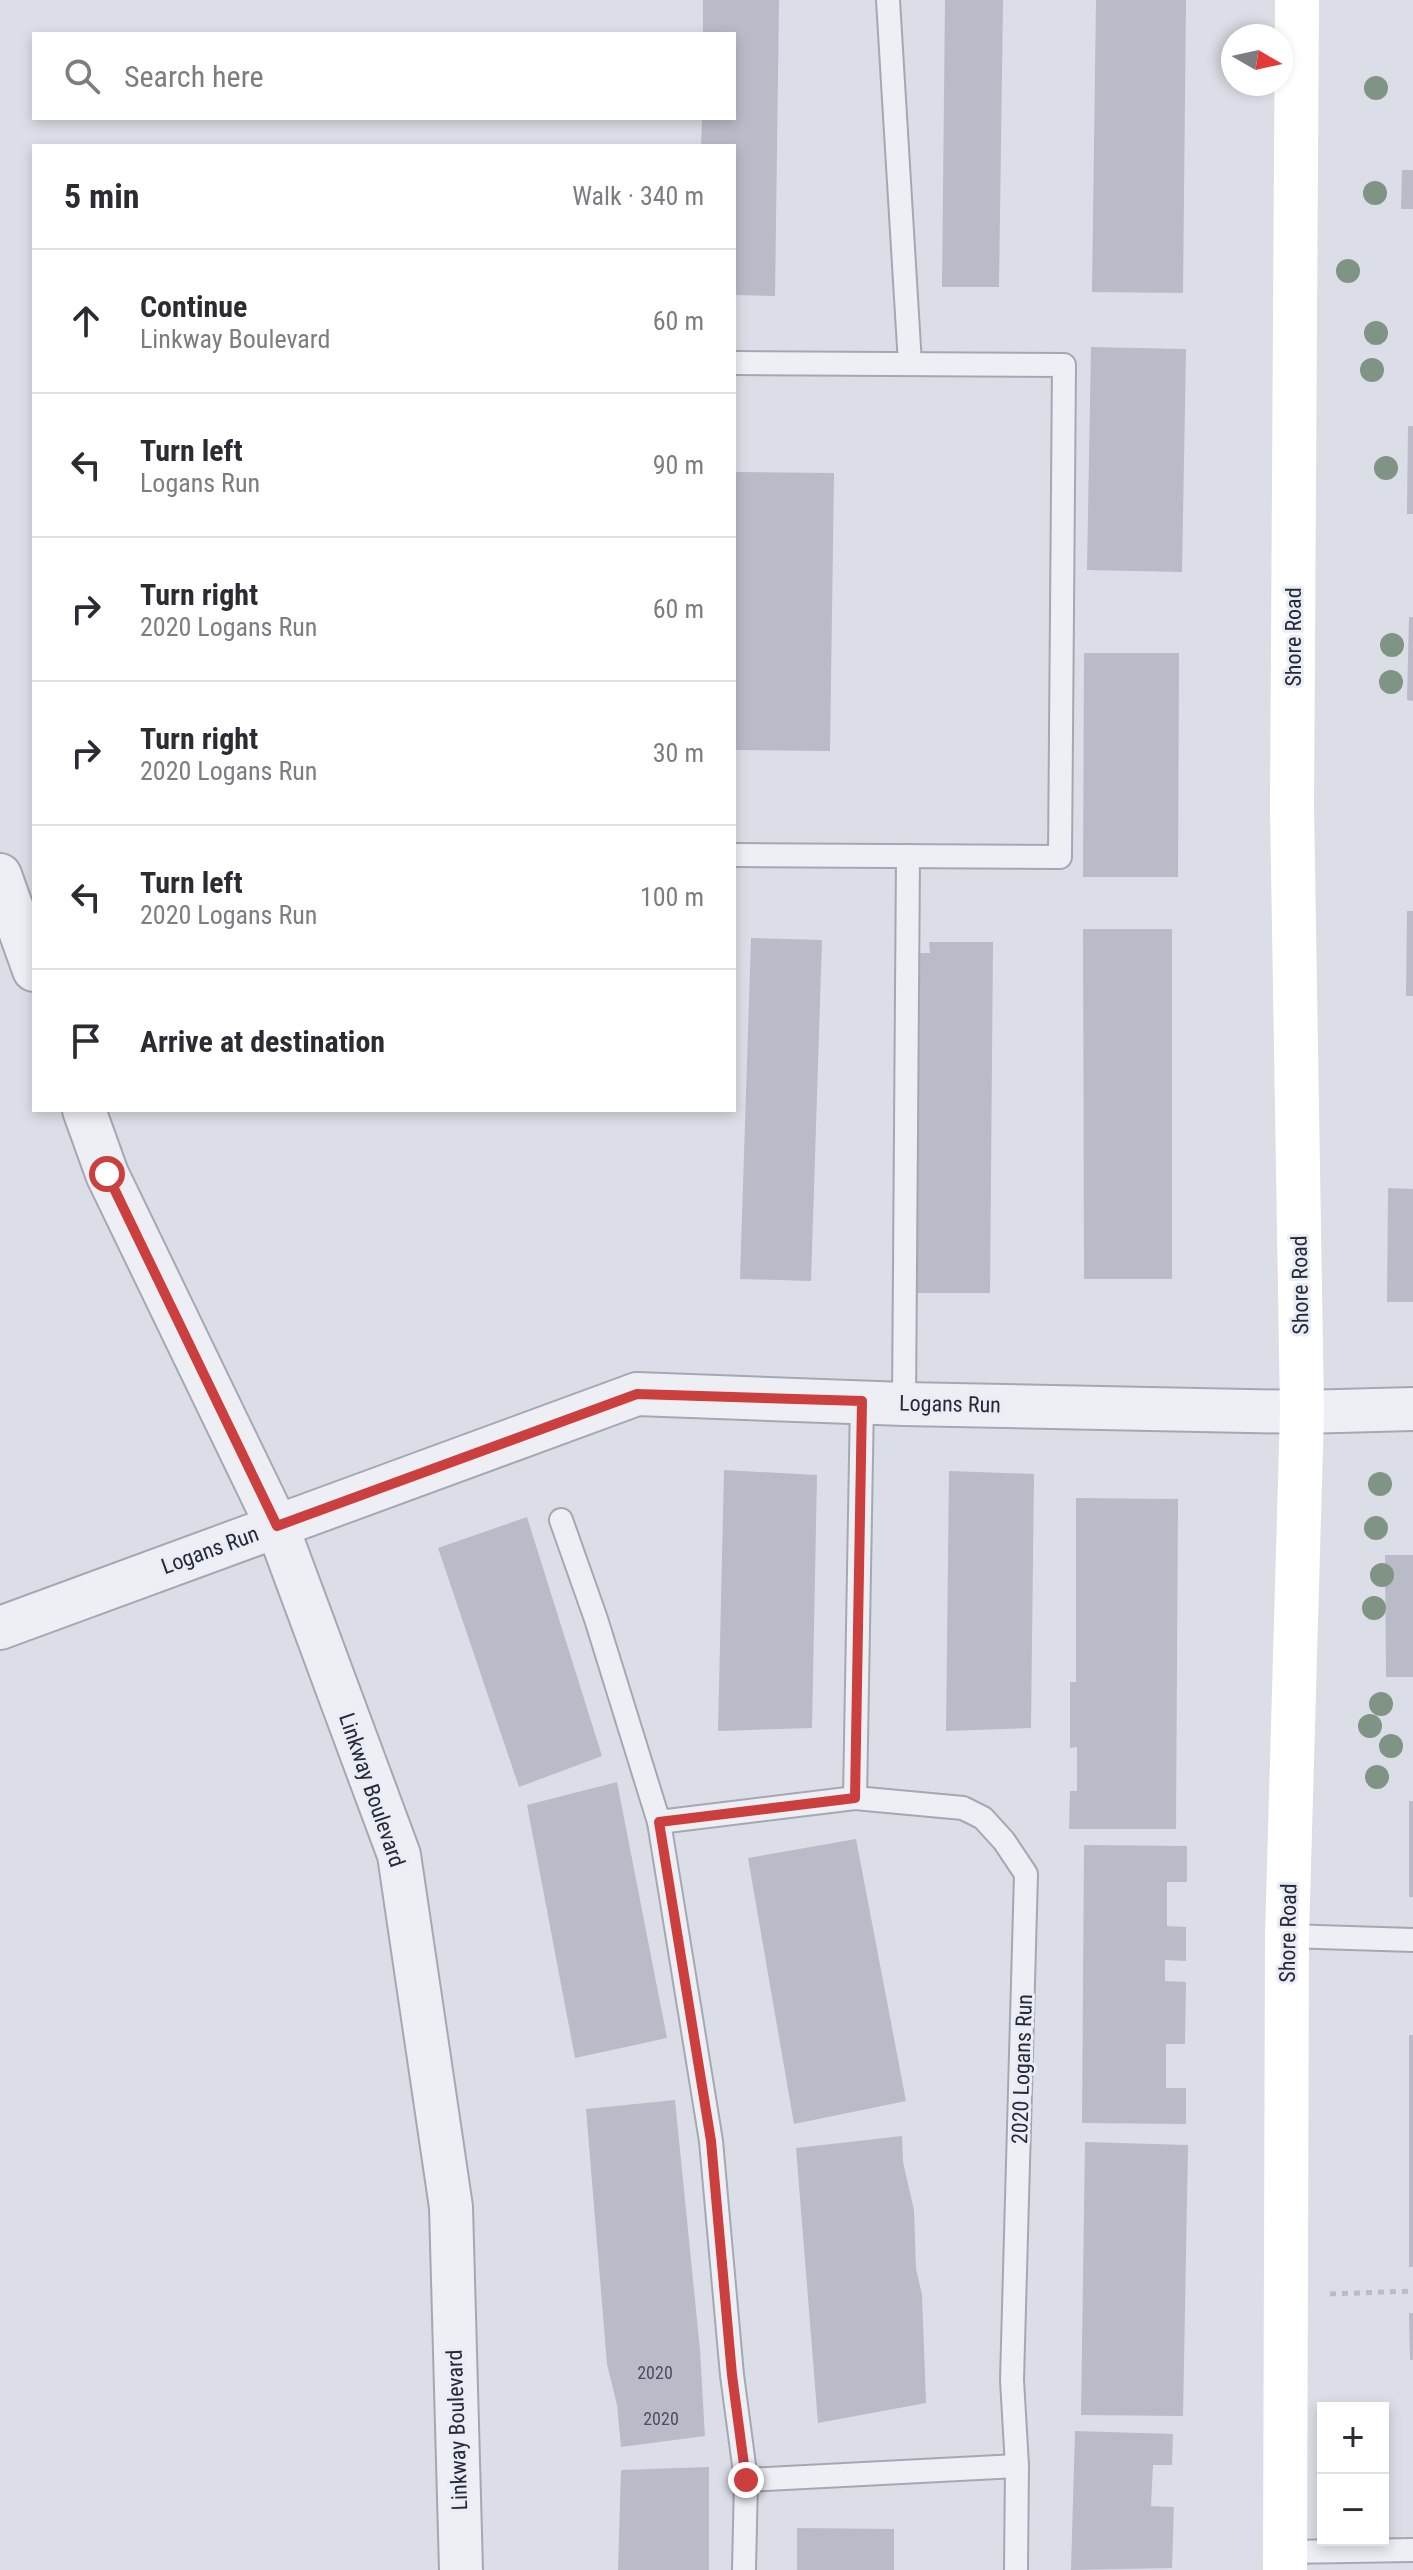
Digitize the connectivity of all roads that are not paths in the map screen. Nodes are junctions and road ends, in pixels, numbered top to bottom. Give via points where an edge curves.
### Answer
1 (888, 0) edge
2 (1297, 0) edge
3 (736, 363) edge
4 (910, 364) junction
5 (736, 855) edge
6 (908, 856) junction
7 (0, 875) edge
8 (32, 964) edge
9 (85, 1112) edge
10 (862, 1401) junction
11 (904, 1404) junction
12 (1413, 1409) edge
13 (1302, 1412) junction
14 (561, 1520) dead end
15 (277, 1526) junction
16 (0, 1628) edge
17 (855, 1798) junction
18 (659, 1822) junction
19 (1287, 1936) junction
20 (1413, 1940) edge
21 (1017, 2466) junction
22 (746, 2480) junction
23 (1413, 2550) edge
24 (1285, 2561) edge
25 (461, 2570) edge
26 (744, 2570) edge
27 (1016, 2570) edge

1 - 4 lane
2 - 13 street, Shore Road via 1292,806
3 - 4 lane
4 - 6 lane via 1064,365 1060,857
5 - 6 lane
6 - 11 lane
7 - 8 street
9 - 15 street, Linkway Boulevard via 107,1174
10 - 11 street, Logans Run
10 - 15 street, Logans Run via 637,1394
10 - 17 lane
11 - 13 street, Logans Run
12 - 13 street, Logans Run
13 - 19 street, Shore Road
14 - 18 lane
15 - 16 street, Logans Run
15 - 25 street, Linkway Boulevard via 399,1855 451,2207
17 - 18 lane, 2020 Logans Run
17 - 21 lane, 2020 Logans Run via 963,1808 983,1818 1026,1874 1012,2380
18 - 22 lane via 711,2141
19 - 20 lane
19 - 24 street, Shore Road
21 - 22 lane
21 - 27 lane, 2020 Logans Run
22 - 26 lane
23 - 24 lane

